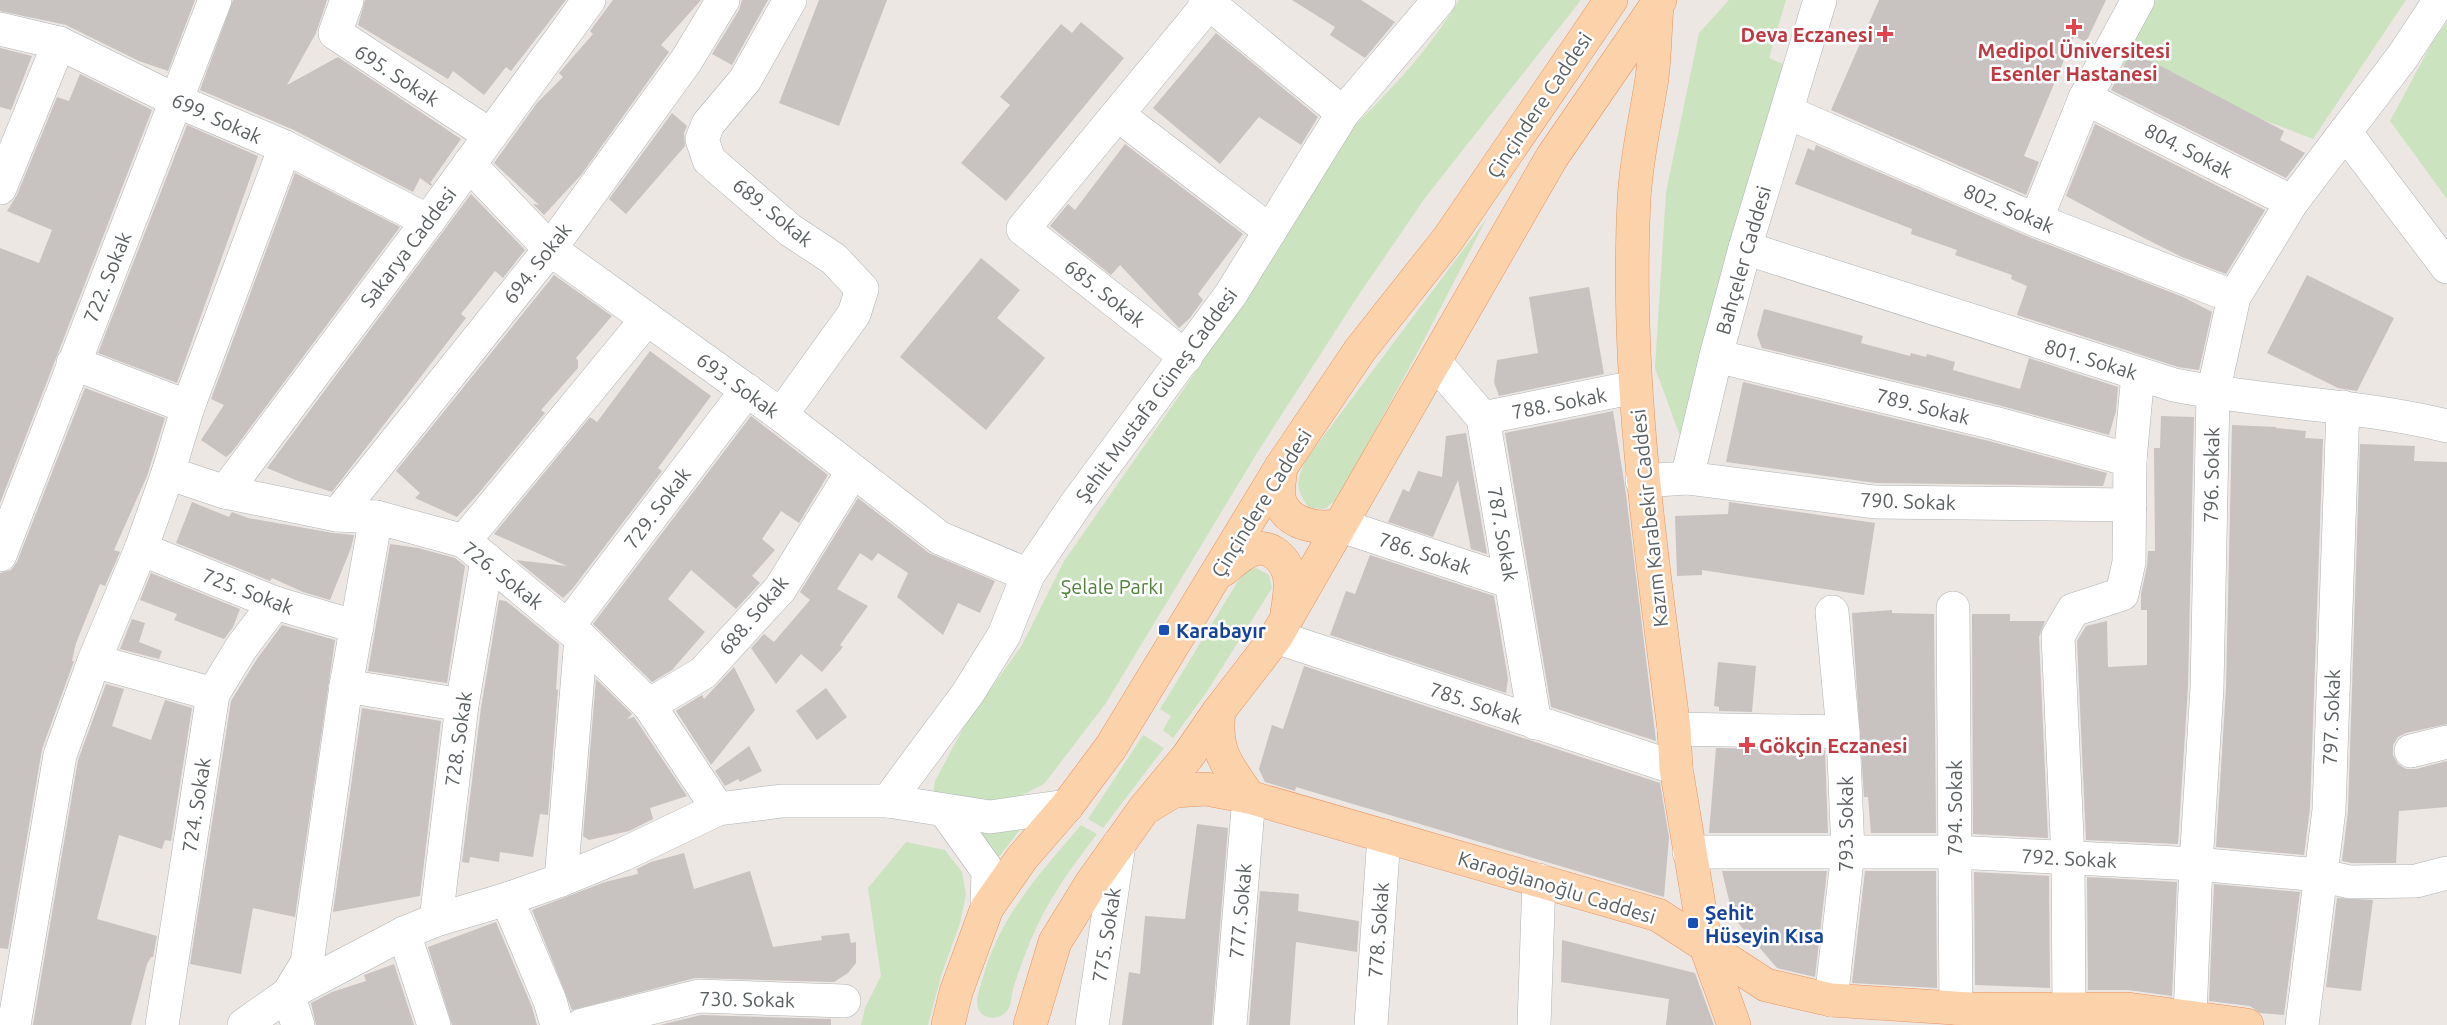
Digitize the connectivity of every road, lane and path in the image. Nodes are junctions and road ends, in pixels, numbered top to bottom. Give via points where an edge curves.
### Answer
1 (215, 0) edge
2 (347, 0) edge
3 (589, 0) edge
4 (723, 0) edge
5 (790, 0) edge
6 (1439, 0) edge
7 (1611, 0) edge
8 (1820, 0) edge
9 (2138, 0) edge
10 (1208, 1) edge
11 (1660, 1) edge
12 (2432, 6) edge
13 (0, 29) edge
14 (59, 43) junction
15 (2085, 98) junction
16 (177, 101) junction
17 (1787, 112) junction
18 (1343, 113) junction
19 (1118, 115) junction
20 (13, 120) edge
21 (2345, 132) junction
22 (490, 135) junction
23 (285, 147) junction
24 (469, 164) junction
25 (0, 188) edge
26 (2292, 202) junction
27 (2036, 220) junction
28 (428, 221) junction
29 (1270, 231) junction
30 (1746, 248) junction
31 (550, 249) junction
32 (2447, 267) edge
33 (2234, 297) junction
34 (647, 318) junction
35 (1716, 356) junction
36 (1186, 357) junction
37 (1435, 362) junction
38 (73, 363) junction
39 (2139, 374) junction
40 (1635, 387) junction
41 (747, 390) junction
42 (2212, 393) junction
43 (188, 407) junction
44 (2343, 407) junction
45 (781, 415) junction
46 (1483, 418) junction
47 (2447, 426) edge
48 (2130, 460) junction
49 (1281, 467) junction
50 (853, 471) junction
51 (168, 473) junction
52 (1687, 478) junction
53 (1642, 481) junction
54 (225, 492) junction
55 (2130, 505) junction
56 (338, 515) junction
57 (376, 517) junction
58 (1339, 525) junction
59 (141, 549) junction
60 (476, 550) junction
61 (0, 555) edge
62 (1218, 574) junction
63 (1028, 575) junction
64 (1511, 582) junction
65 (275, 603) junction
66 (1953, 608) dead end
67 (1832, 612) dead end
68 (357, 627) junction
69 (1281, 629) junction
70 (574, 632) junction
71 (94, 661) junction
72 (346, 686) junction
73 (213, 694) junction
74 (462, 705) junction
75 (649, 705) junction
76 (1218, 711) junction
77 (1535, 723) junction
78 (1674, 729) junction
79 (1843, 732) junction
80 (2447, 742) edge
81 (2411, 751) dead end
82 (1676, 768) junction
83 (1249, 797) junction
84 (888, 801) junction
85 (1067, 806) junction
86 (718, 809) junction
87 (1144, 809) junction
88 (945, 811) junction
89 (1384, 836) junction
90 (1119, 844) junction
91 (1689, 852) junction
92 (1848, 852) junction
93 (1954, 852) junction
94 (2068, 859) junction
95 (2196, 864) junction
96 (2447, 873) edge
97 (2319, 875) junction
98 (561, 880) junction
99 (1539, 880) junction
100 (507, 899) junction
101 (987, 908) junction
102 (436, 920) junction
103 (404, 933) junction
104 (1706, 946) junction
105 (956, 992) junction
106 (288, 994) junction
107 (1831, 1000) junction
108 (844, 1001) dead end
109 (2069, 1008) junction
110 (1033, 1013) edge
111 (1873, 1014) edge
112 (1966, 1014) edge
113 (2129, 1017) edge
114 (2190, 1017) junction
115 (14, 1025) edge
116 (162, 1025) edge
117 (244, 1025) edge
118 (298, 1025) edge
119 (434, 1025) edge
120 (558, 1025) edge
121 (582, 1025) edge
122 (948, 1025) edge
123 (970, 1025) edge
124 (1013, 1025) edge
125 (1092, 1025) edge
126 (1230, 1025) edge
127 (1371, 1025) edge
128 (1534, 1025) edge
129 (1734, 1025) edge
130 (2247, 1025) edge
131 (2302, 1025) edge

1 - 16 street, 722. Sokak
2 - 22 street, 695. Sokak via 335,33
3 - 22 street, Sakarya Caddesi
4 - 31 street, 694. Sokak via 686,61
5 - 45 street, 689. Sokak via 745,80 708,124 702,139 709,160 790,230 834,259 862,289 854,314
6 - 18 street, Şehit Mustafa Güneş Caddesi
7 - 49 main road, Çinçindere Caddesi via 1448,239 1360,350
8 - 17 street, Bahçeler Caddesi
9 - 15 street
10 - 18 street
10 - 19 street
11 - 37 main road, Çinçindere Caddesi via 1552,158
11 - 40 main road, Kazım Karabekir Caddesi via 1634,198
12 - 21 street, 796. Sokak
13 - 14 street, 699. Sokak
14 - 16 street, 699. Sokak
14 - 20 street
15 - 26 street, 804. Sokak
15 - 27 street
16 - 23 street, 699. Sokak
16 - 38 street, 722. Sokak
17 - 27 street, 802. Sokak
17 - 30 street, Bahçeler Caddesi
18 - 29 street, Şehit Mustafa Güneş Caddesi
19 - 29 street
19 - 36 street, 685. Sokak via 1023,229
20 - 25 street
21 - 26 street, 796. Sokak
21 - 32 street
22 - 24 street, Sakarya Caddesi
23 - 28 street, 699. Sokak
23 - 43 street
24 - 28 street, Sakarya Caddesi
24 - 31 street, 693. Sokak
26 - 33 street, 796. Sokak
27 - 33 street, 802. Sokak
28 - 54 street, Sakarya Caddesi
29 - 36 street, Şehit Mustafa Güneş Caddesi
30 - 35 street, Bahçeler Caddesi
30 - 39 street, 801. Sokak
31 - 34 street, 693. Sokak
31 - 56 street, 694. Sokak
33 - 42 street, 796. Sokak
34 - 41 street, 693. Sokak
34 - 60 street, 728. Sokak
35 - 48 street, 789. Sokak
35 - 52 street, Bahçeler Caddesi
36 - 63 street, Şehit Mustafa Güneş Caddesi
37 - 46 street
37 - 58 main road, Çinçindere Caddesi
38 - 43 street
38 - 61 street, 722. Sokak
39 - 42 street, 801. Sokak
39 - 48 street
40 - 46 street, 788. Sokak
40 - 53 main road, Kazım Karabekir Caddesi
41 - 45 street, 693. Sokak
41 - 70 street, 729. Sokak
42 - 44 street, 801. Sokak
42 - 95 street, 796. Sokak via 2207,688
43 - 51 street
44 - 47 street, 801. Sokak
44 - 97 street, 797. Sokak via 2329,810
45 - 50 street, 693. Sokak
46 - 64 street, 787. Sokak
48 - 55 street
49 - 58 main road via 1278,492 1282,506 1294,519 1322,528
49 - 62 main road, Çinçindere Caddesi
50 - 63 street, 693. Sokak via 939,538
50 - 75 street, 688. Sokak via 780,589 703,673
51 - 54 street, 726. Sokak
51 - 59 street
52 - 53 street
52 - 55 street, 790. Sokak via 1875,502
53 - 78 main road, Kazım Karabekir Caddesi
54 - 56 street, 726. Sokak
55 - 94 street via 2129,562 2122,594 2073,610 2058,636
56 - 57 street, 726. Sokak
57 - 60 street, 726. Sokak
57 - 68 street
58 - 64 street, 786. Sokak
58 - 69 main road, Çinçindere Caddesi
59 - 65 street, 725. Sokak
59 - 71 street
60 - 70 street, 726. Sokak
60 - 74 street, 728. Sokak
62 - 69 main road via 1256,548 1270,550 1282,558 1292,588
62 - 85 main road, Çinçindere Caddesi via 1111,747
63 - 84 street, Şehit Mustafa Güneş Caddesi via 1004,635 968,693
64 - 77 street, 787. Sokak
65 - 68 street, 725. Sokak
65 - 73 street, 724. Sokak
66 - 93 street, 794. Sokak
67 - 79 street, 793. Sokak
68 - 72 street
69 - 76 main road, Çinçindere Caddesi
69 - 77 street, 785. Sokak
70 - 75 street, 726. Sokak
70 - 98 street
71 - 73 street
71 - 115 street via 60,755
72 - 74 street
72 - 106 street via 307,963
73 - 116 street, 724. Sokak
74 - 102 street, 728. Sokak
75 - 86 street, 726. Sokak
76 - 83 main road via 1219,748
76 - 87 main road, Çinçindere Caddesi via 1188,756
77 - 82 street, 785. Sokak
78 - 79 street
78 - 82 main road, Kazım Karabekir Caddesi
79 - 92 street, 793. Sokak
80 - 81 street
82 - 91 main road, Kazım Karabekir Caddesi
83 - 87 main road, Karaoğlanoğlu Caddesi via 1206,789 1174,791
83 - 89 main road, Karaoğlanoğlu Caddesi
83 - 126 street, 777. Sokak
84 - 86 street via 782,801
84 - 88 street
85 - 88 street via 990,817
85 - 101 main road, Çinçindere Caddesi via 1022,858
86 - 98 street
87 - 90 main road, Çinçindere Caddesi
88 - 101 street via 988,871
89 - 99 main road, Karaoğlanoğlu Caddesi
89 - 127 street, 778. Sokak
90 - 110 main road, Çinçindere Caddesi via 1055,942
90 - 125 street, 775. Sokak
91 - 92 street, 792. Sokak
91 - 104 main road, Kazım Karabekir Caddesi
92 - 93 street, 792. Sokak
92 - 107 street, 793. Sokak
93 - 94 street, 792. Sokak
93 - 112 street, 794. Sokak
94 - 95 street, 792. Sokak
94 - 109 street
95 - 97 street, 792. Sokak
95 - 114 street, 796. Sokak
96 - 97 street, 792. Sokak via 2416,881 2350,882
97 - 131 street, 797. Sokak
98 - 100 street
99 - 104 main road, Karaoğlanoğlu Caddesi via 1658,915
99 - 128 street
100 - 102 street
100 - 120 street
101 - 105 main road, Çinçindere Caddesi
102 - 103 street
103 - 106 street
103 - 119 street
104 - 107 main road, Karaoğlanoğlu Caddesi via 1766,985
104 - 129 main road, Kazım Karabekir Caddesi
105 - 122 main road, Çinçindere Caddesi
105 - 123 main road
106 - 117 street
106 - 118 street
107 - 111 main road, Karaoğlanoğlu Caddesi
108 - 121 street, 730. Sokak via 699,996
109 - 112 main road, Karaoğlanoğlu Caddesi
109 - 113 main road, Karaoğlanoğlu Caddesi
110 - 124 main road
111 - 112 main road, Karaoğlanoğlu Caddesi
113 - 114 main road, Karaoğlanoğlu Caddesi
114 - 130 main road, Karaoğlanoğlu Caddesi

